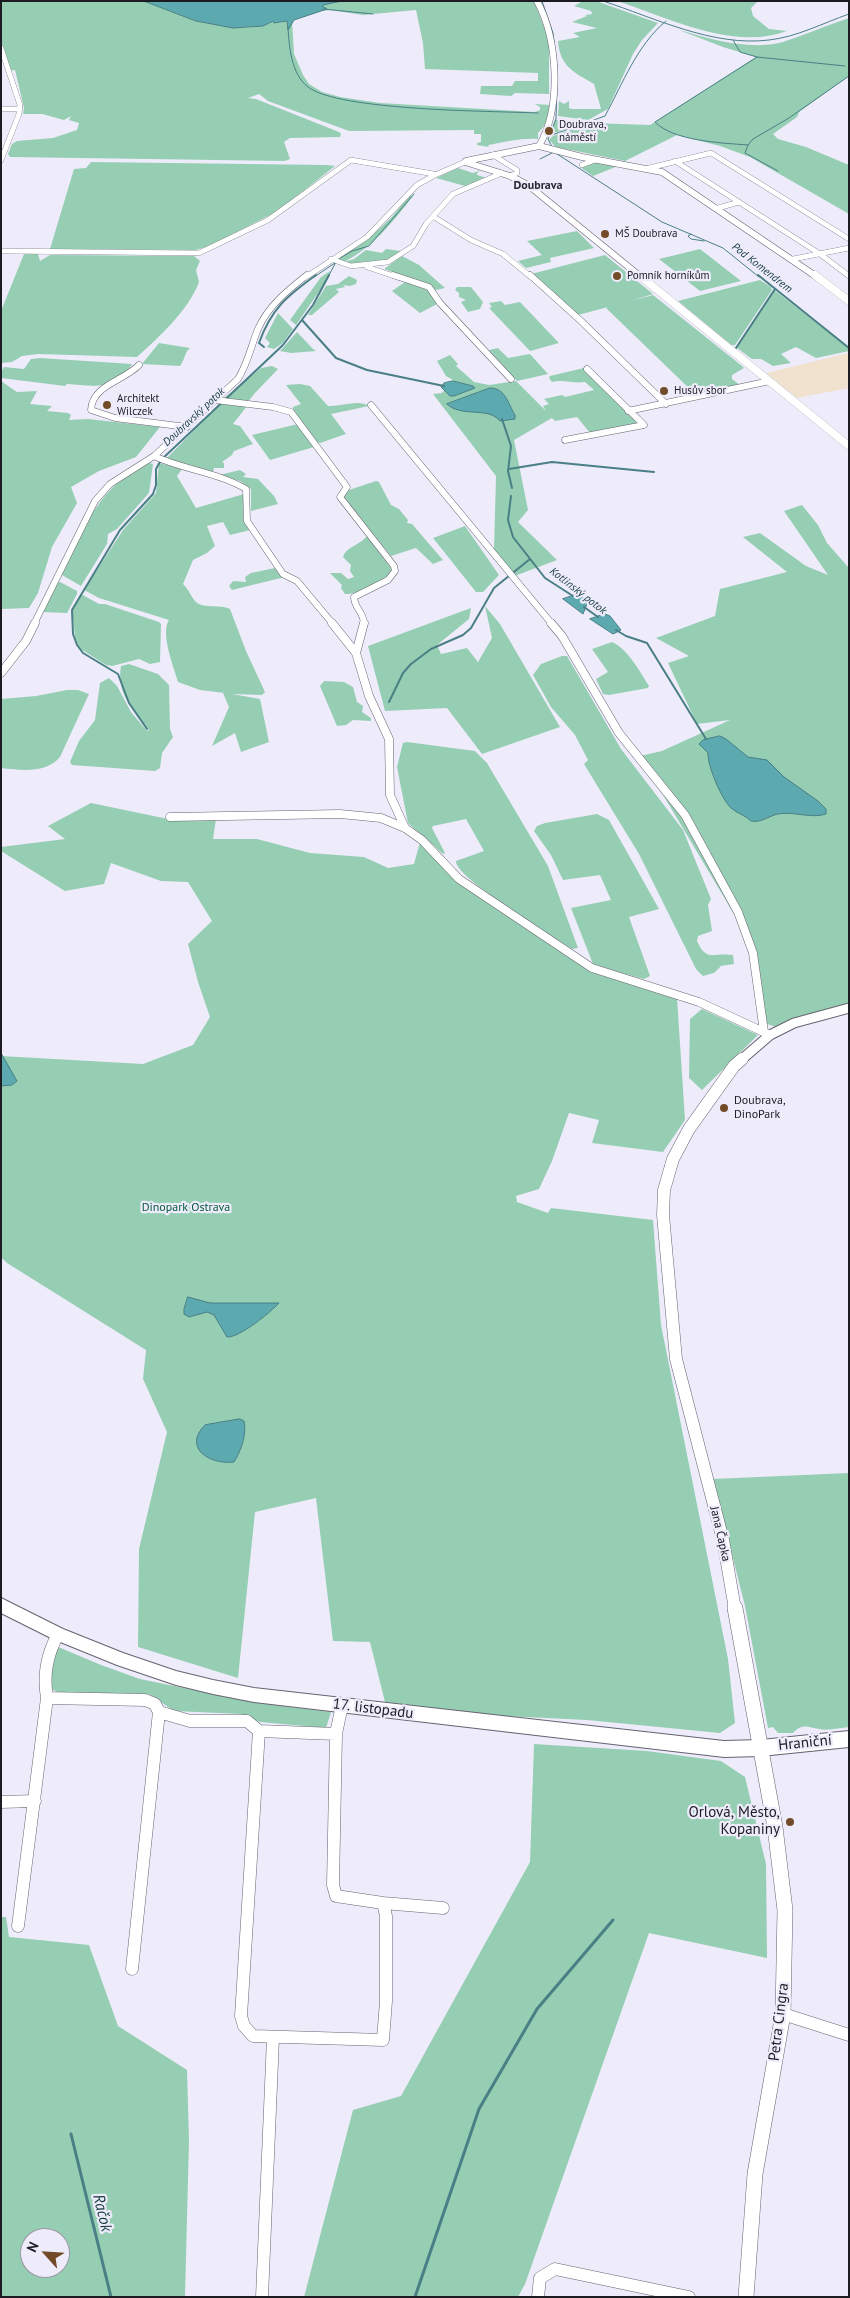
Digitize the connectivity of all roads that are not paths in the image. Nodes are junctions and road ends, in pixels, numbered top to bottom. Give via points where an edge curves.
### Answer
1 (538, 1) edge
2 (1, 48) edge
3 (1, 109) edge
4 (20, 109) junction
5 (539, 146) junction
6 (492, 155) junction
7 (1, 160) edge
8 (595, 160) junction
9 (675, 161) junction
10 (465, 162) junction
11 (582, 166) dead end
12 (648, 168) junction
13 (502, 173) junction
14 (434, 174) junction
15 (510, 176) junction
16 (739, 202) junction
17 (718, 208) junction
18 (434, 216) junction
19 (849, 239) edge
20 (849, 248) edge
21 (1, 251) edge
22 (820, 254) junction
23 (331, 259) junction
24 (793, 259) junction
25 (360, 266) junction
26 (849, 276) edge
27 (849, 302) edge
28 (139, 365) dead end
29 (587, 369) dead end
30 (511, 379) dead end
31 (770, 381) junction
32 (215, 400) junction
33 (666, 404) junction
34 (371, 405) dead end
35 (628, 410) junction
36 (187, 426) junction
37 (566, 440) dead end
38 (848, 444) edge
39 (154, 456) junction
40 (356, 653) junction
41 (1, 673) edge
42 (170, 816) dead end
43 (406, 828) junction
44 (849, 1008) edge
45 (767, 1034) junction
46 (1, 1605) edge
47 (58, 1634) junction
48 (47, 1698) junction
49 (342, 1705) junction
50 (159, 1712) junction
51 (259, 1731) junction
52 (336, 1734) junction
53 (849, 1738) edge
54 (760, 1748) junction
55 (1, 1802) edge
56 (35, 1802) junction
57 (383, 1903) junction
58 (443, 1908) dead end
59 (18, 1926) dead end
60 (132, 1969) dead end
61 (782, 2014) junction
62 (849, 2035) edge
63 (272, 2038) junction
64 (664, 2294) edge
65 (262, 2297) edge
66 (538, 2297) edge
67 (689, 2297) edge
68 (746, 2297) edge

1 - 5 street via 549,29 553,85 551,119
2 - 4 street
3 - 4 street
4 - 7 street
5 - 6 street
5 - 8 street
6 - 10 street
6 - 15 street via 517,170
8 - 11 street
8 - 12 street
9 - 12 street
9 - 16 street
9 - 19 street via 715,154
10 - 13 street
10 - 14 street
12 - 17 street via 662,172
13 - 15 street
13 - 18 street via 458,190
14 - 21 street via 351,160 268,220 199,253
14 - 23 street via 416,186 372,232
15 - 31 street via 546,199
16 - 17 street
16 - 22 street
17 - 24 street
18 - 25 street via 413,246 400,255 388,262
18 - 33 street via 518,265
20 - 22 street
22 - 24 street
22 - 26 street
23 - 25 street via 343,265
23 - 32 street via 278,301 261,322 243,372
24 - 27 street
25 - 30 street via 429,287
28 - 36 street via 129,375 98,392 93,397 91,410 130,422 170,422
29 - 35 street
31 - 33 street
31 - 38 street
32 - 36 street
32 - 40 street via 273,406 291,412 347,487 340,497 394,566 390,579 354,597 354,604 364,620
33 - 35 street
34 - 45 street via 562,636 620,733 685,815 738,912 753,953
35 - 37 street via 644,425
36 - 39 street
39 - 40 street via 177,466 234,480 246,489 247,521 283,574 298,581
39 - 41 street via 110,484 95,501 26,641
40 - 43 street via 369,696 389,739 390,795
42 - 43 street via 340,814 381,818
43 - 45 street via 459,879 592,968 699,1002
44 - 45 street, Jana Čapka
45 - 54 street, Jana Čapka via 734,1066 689,1129 673,1159 664,1190 663,1215 676,1360 723,1540
46 - 47 main road, 17. listopadu
47 - 48 street via 48,1651 44,1682
47 - 49 main road, 17. listopadu via 176,1678 254,1695
48 - 50 street via 145,1700 155,1704
48 - 56 street
49 - 52 street
49 - 54 main road, 17. listopadu via 724,1749
50 - 51 street via 190,1721 247,1721
50 - 60 street
51 - 52 street
51 - 63 street via 241,2016 244,2026 253,2036
52 - 57 street via 333,1885 336,1896
53 - 54 main road, Hraniční
54 - 61 street, Petra Cingra via 775,1827 785,1910
55 - 56 street
56 - 59 street
57 - 58 street
57 - 63 street via 386,1916 386,2001 383,2040
61 - 62 street
61 - 68 street, Petra Cingra via 755,2174
63 - 65 street
64 - 66 street via 555,2269 540,2278
64 - 67 street

